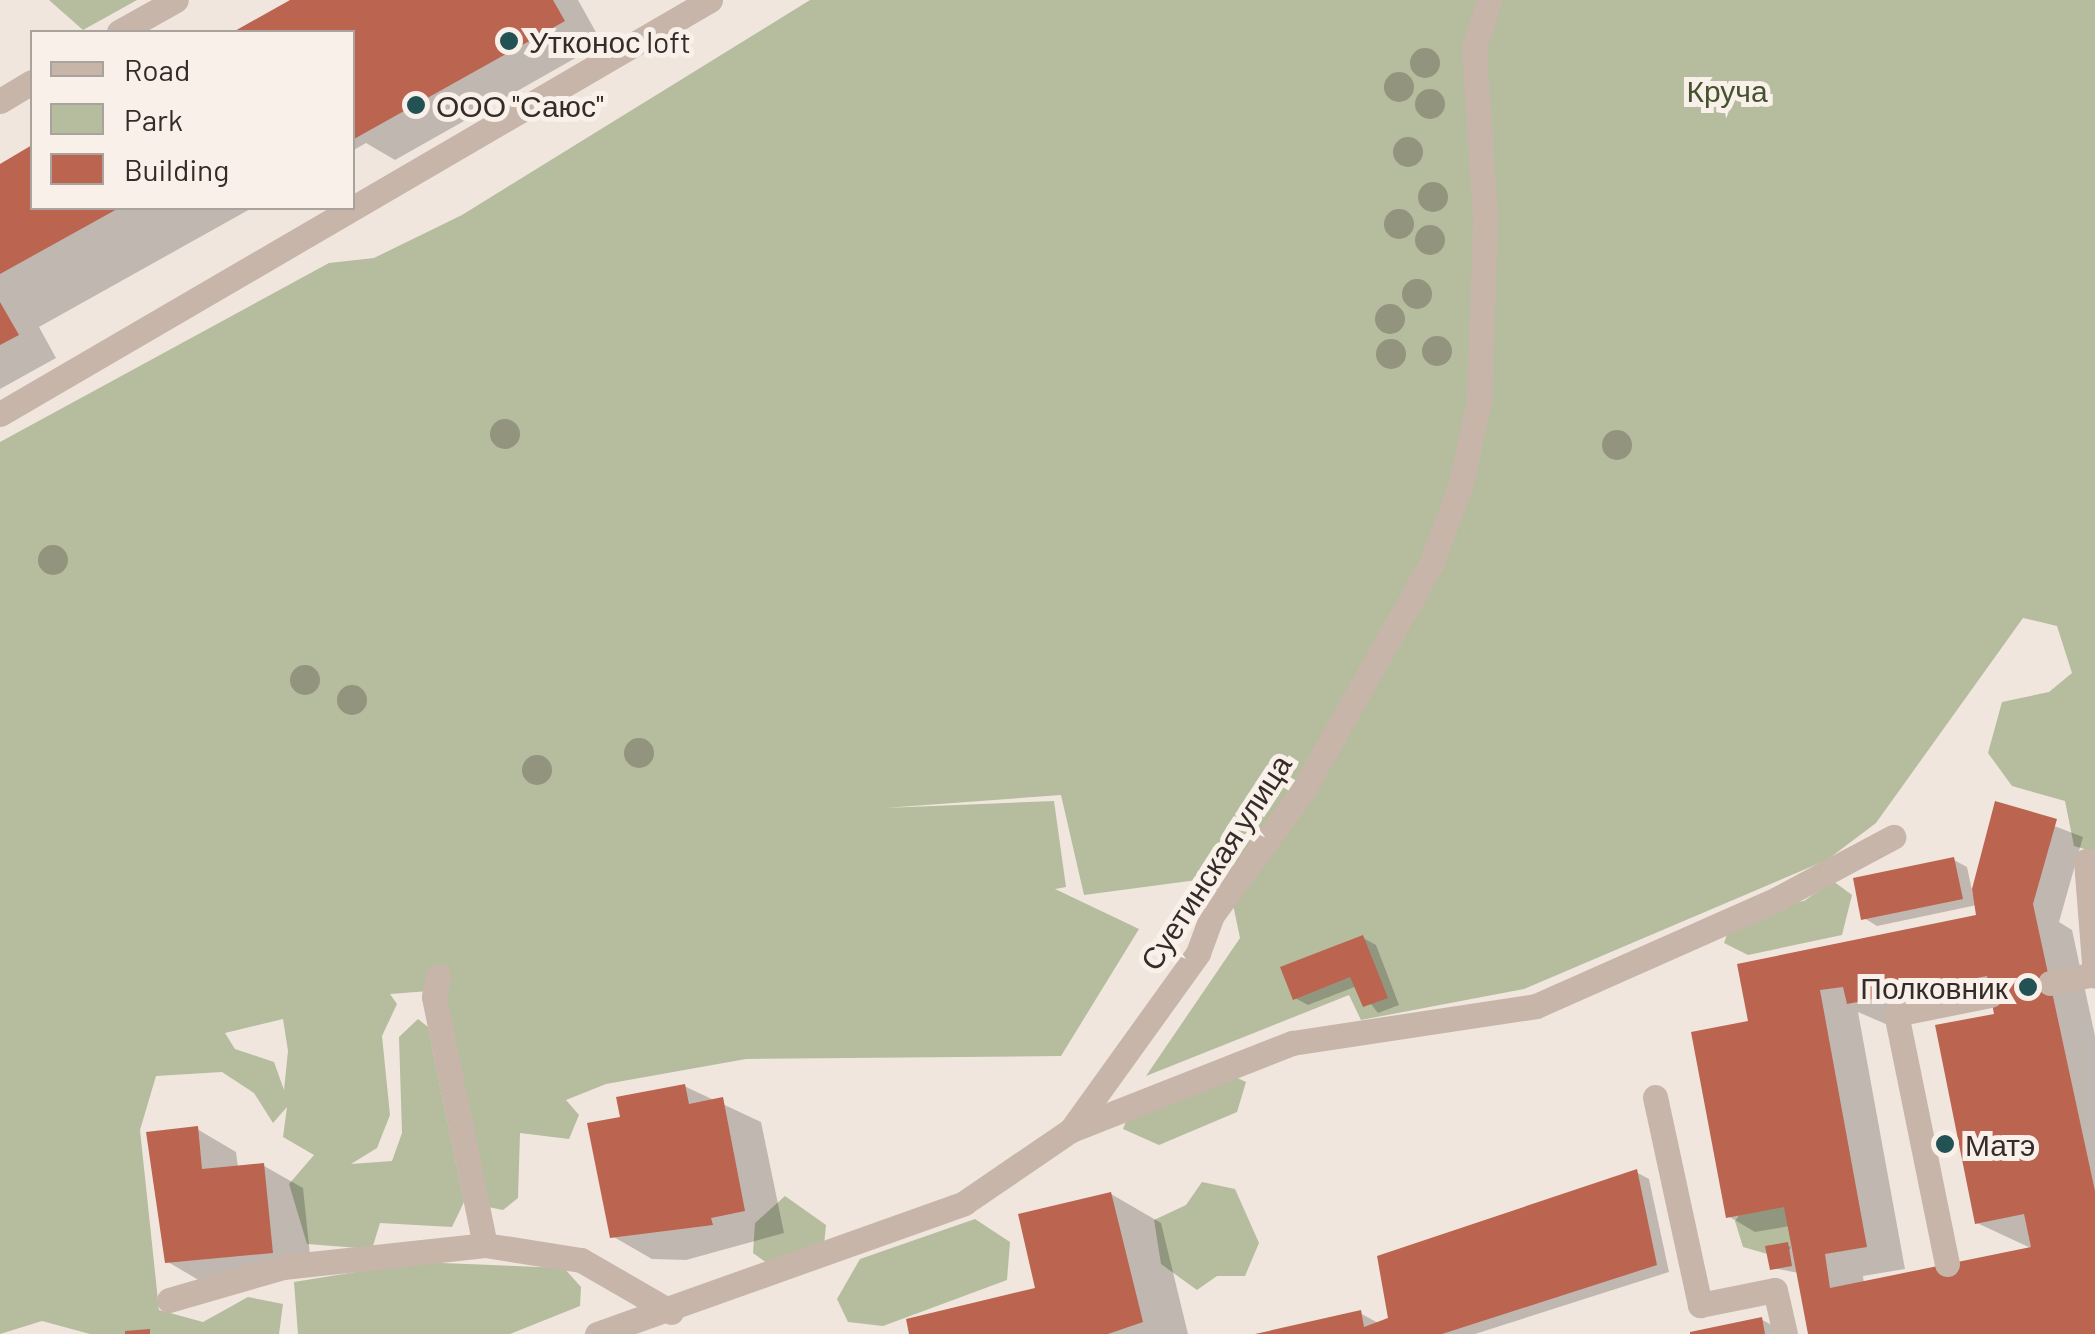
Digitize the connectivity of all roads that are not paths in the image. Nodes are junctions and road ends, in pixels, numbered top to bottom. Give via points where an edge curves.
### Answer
1 (176, 0) edge
2 (710, 0) edge
3 (1489, 0) edge
4 (124, 30) edge
5 (30, 83) edge
6 (0, 101) edge
7 (355, 207) edge
8 (350, 210) edge
9 (0, 414) edge
10 (1892, 836) dead end
11 (2086, 860) dead end
12 (2095, 975) edge
13 (438, 976) dead end
14 (2050, 983) dead end
15 (1990, 994) dead end
16 (1656, 1097) dead end
17 (1071, 1130) junction
18 (485, 1245) junction
19 (1947, 1264) dead end
20 (169, 1300) dead end
21 (671, 1312) junction
22 (597, 1334) edge
23 (1785, 1334) edge

1 - 4 street
2 - 7 street
3 - 17 street, Суетинская улица via 1474,48 1485,218 1479,401 1432,562 1302,792
5 - 6 street
8 - 9 street
10 - 17 street via 1777,899 1536,1006 1292,1043
11 - 12 street
12 - 14 street
13 - 18 street via 434,997
15 - 19 street via 1896,1014
16 - 23 street via 1700,1305 1775,1290
17 - 21 street, Суетинская улица via 964,1203
18 - 20 street via 283,1267
18 - 21 street via 582,1260
21 - 22 street, Суетинская улица

